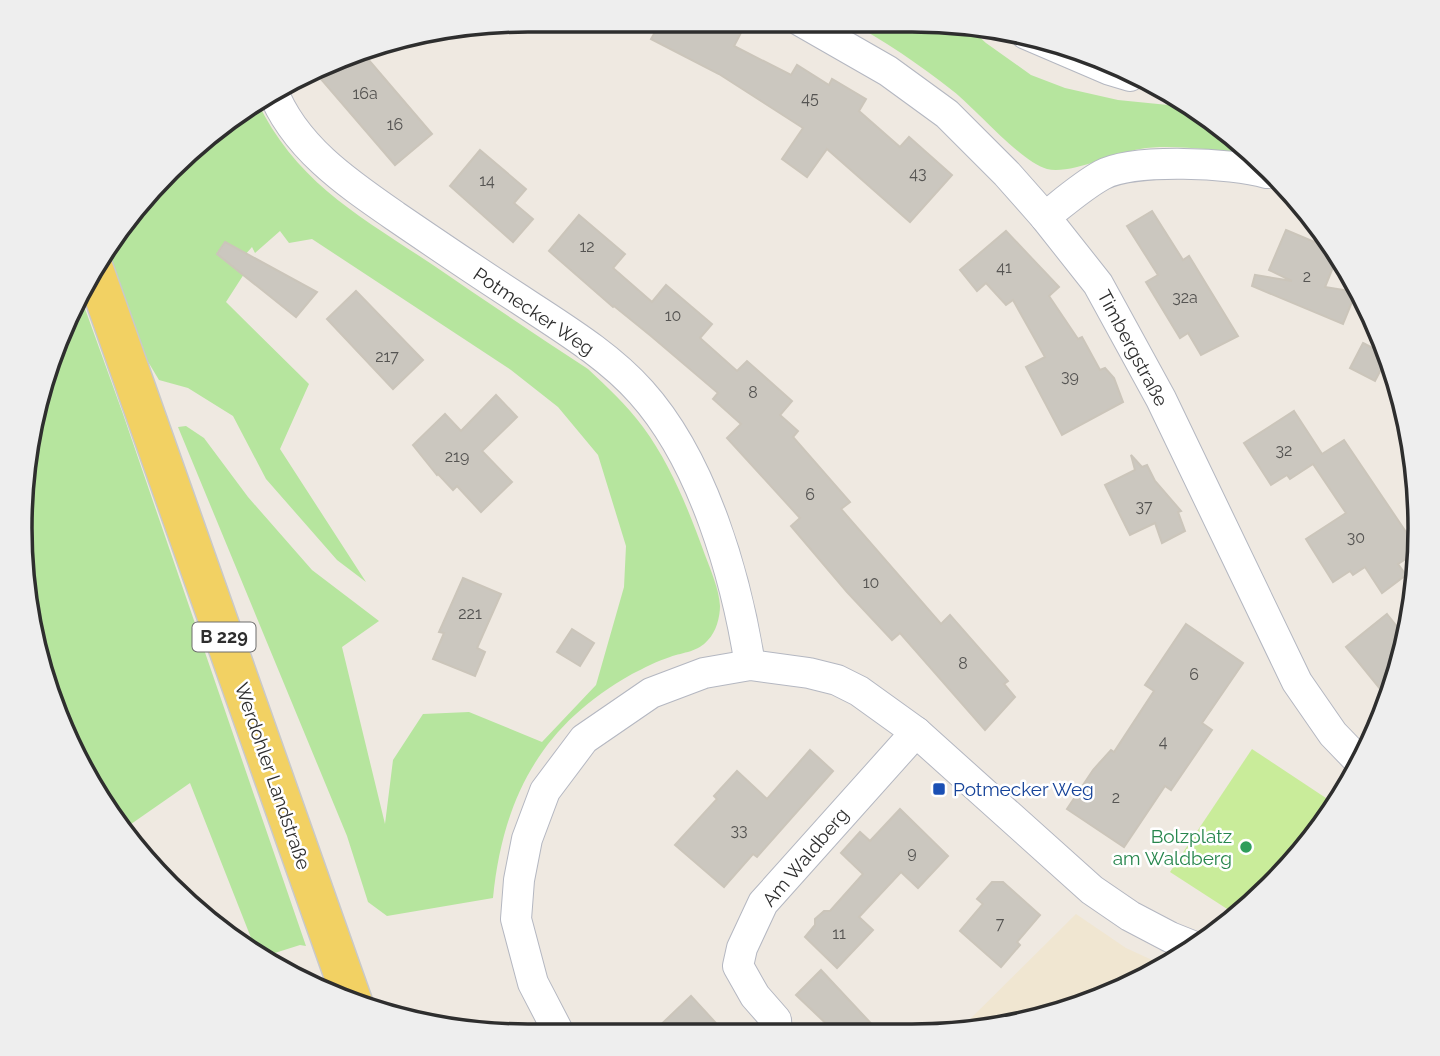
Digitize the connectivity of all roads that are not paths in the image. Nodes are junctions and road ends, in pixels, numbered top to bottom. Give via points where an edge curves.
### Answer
1 (820, 32) edge
2 (277, 100) edge
3 (1257, 172) edge
4 (1045, 217) junction
5 (98, 280) edge
6 (750, 665) junction
7 (916, 732) junction
8 (1353, 755) edge
9 (1185, 943) edge
10 (349, 991) edge
11 (554, 1024) edge
12 (776, 1024) edge

1 - 4 street, Timbergstraße via 888,71 947,114
2 - 6 street, Potmecker Weg via 289,123 316,155 346,181 584,342 641,392 687,462 711,512 744,625
3 - 4 street via 1160,164 1124,167 1102,175
4 - 8 street, Timbergstraße via 1098,284 1155,387 1297,682
5 - 10 main road, Werdohler Landstraße / B 229
6 - 7 street via 837,680
6 - 11 street via 704,673 650,694 584,739 545,791 527,839 516,919 533,983
7 - 9 street via 1093,890 1130,916
7 - 12 street, Am Waldberg via 763,903 738,967

